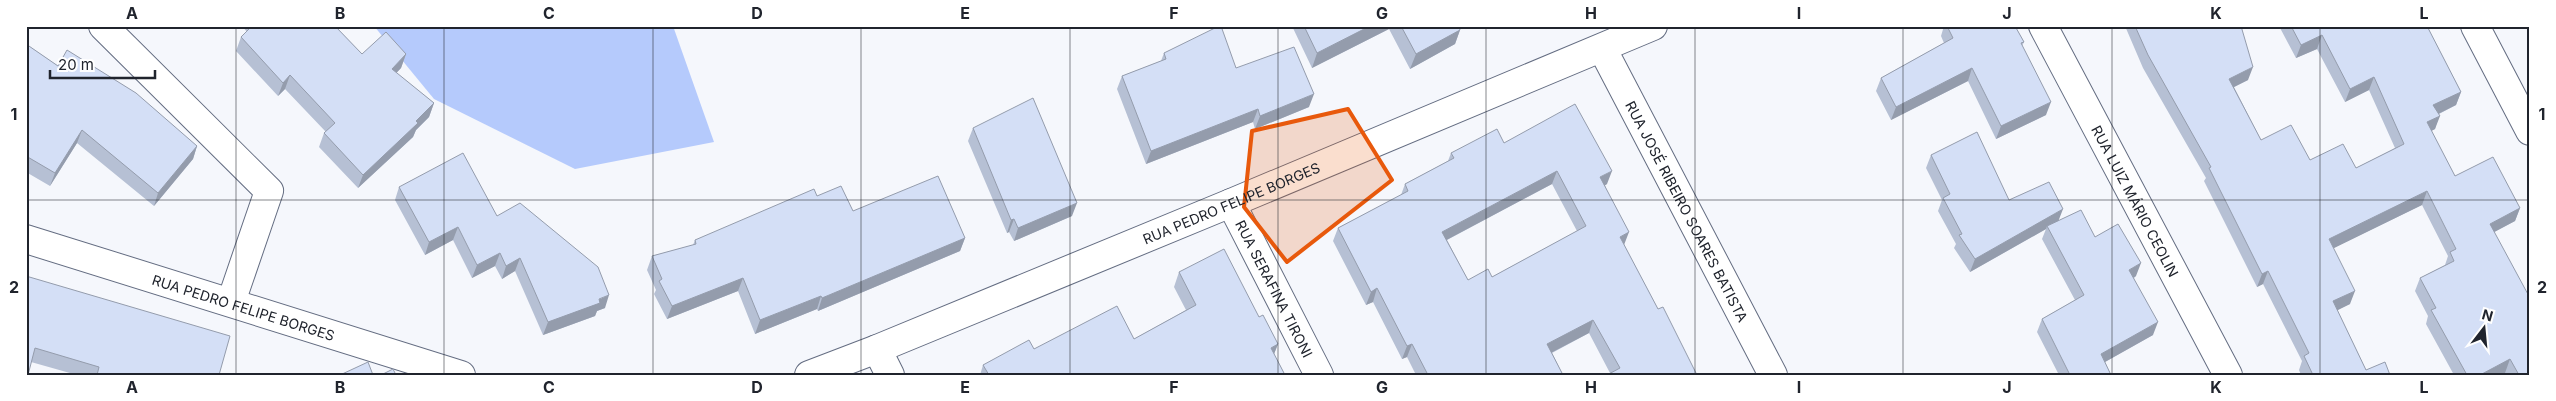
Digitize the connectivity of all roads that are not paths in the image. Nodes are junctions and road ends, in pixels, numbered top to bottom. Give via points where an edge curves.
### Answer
1 (103, 26) edge
2 (1653, 26) edge
3 (2043, 26) edge
4 (2475, 26) edge
5 (1602, 48) junction
6 (2530, 131) edge
7 (1231, 203) junction
8 (26, 238) edge
9 (231, 302) junction
10 (877, 349) junction
11 (461, 375) edge
12 (809, 375) edge
13 (890, 375) edge
14 (1319, 375) edge
15 (1772, 375) edge
16 (2228, 375) edge

1 - 9 street via 269,191
2 - 5 street, RUA PEDRO FELIPE BORGES
3 - 16 street, RUA LUIZ MÁRIO CEOLIN
4 - 6 street
5 - 7 street, RUA PEDRO FELIPE BORGES
5 - 15 street, RUA JOSÉ RIBEIRO SOARES BATISTA
7 - 10 street, RUA PEDRO FELIPE BORGES
7 - 14 street, RUA SERAFINA TIRONI
8 - 9 street, RUA PEDRO FELIPE BORGES
9 - 11 street, RUA PEDRO FELIPE BORGES
10 - 12 street, RUA PEDRO FELIPE BORGES
10 - 13 street

